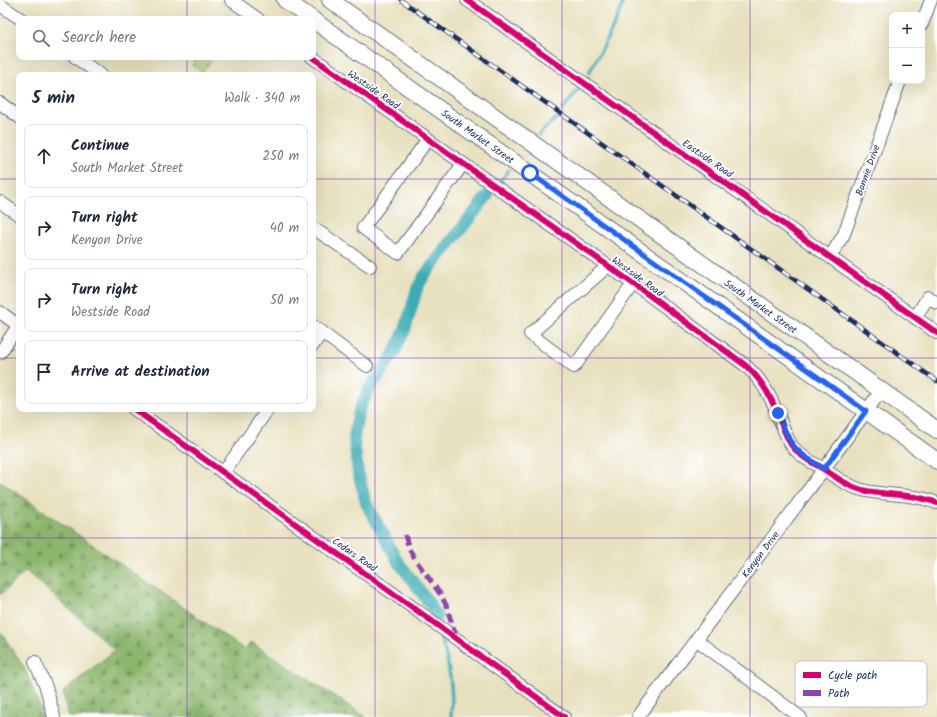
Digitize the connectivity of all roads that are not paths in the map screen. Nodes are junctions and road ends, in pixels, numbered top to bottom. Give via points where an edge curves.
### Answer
1 (232, 0) edge
2 (285, 0) edge
3 (330, 0) edge
4 (467, 0) edge
5 (931, 0) edge
6 (0, 5) edge
7 (16, 16) edge
8 (254, 16) edge
9 (309, 16) edge
10 (925, 16) edge
11 (316, 21) edge
12 (79, 60) edge
13 (316, 60) edge
14 (97, 72) edge
15 (899, 84) edge
16 (0, 103) edge
17 (16, 115) edge
18 (428, 139) junction
19 (463, 164) junction
20 (0, 202) edge
21 (16, 213) edge
22 (316, 230) edge
23 (830, 257) junction
24 (370, 266) dead end
25 (608, 266) junction
26 (633, 284) junction
27 (937, 303) edge
28 (0, 312) edge
29 (915, 318) junction
30 (16, 324) edge
31 (317, 329) edge
32 (16, 330) edge
33 (937, 333) edge
34 (0, 353) edge
35 (367, 366) dead end
36 (881, 391) junction
37 (866, 411) junction
38 (138, 412) edge
39 (266, 412) edge
40 (937, 430) edge
41 (937, 461) edge
42 (824, 469) junction
43 (223, 473) junction
44 (937, 503) edge
45 (697, 640) junction
46 (35, 662) dead end
47 (54, 717) edge
48 (564, 717) edge
49 (638, 717) edge
50 (800, 717) edge

1 - 8 street
2 - 9 main road, South Market Street
3 - 36 main road, South Market Street
4 - 23 street, Eastside Road
5 - 10 street
6 - 7 street
11 - 37 main road, South Market Street
12 - 14 street
13 - 18 street, Westside Road
15 - 23 street, Bonnie Drive via 844,234
16 - 17 street
18 - 19 street, Westside Road
18 - 19 street via 363,228 398,253
19 - 25 street, Westside Road
20 - 21 street
22 - 24 street
23 - 29 street, Eastside Road
25 - 26 street, Westside Road
25 - 26 street via 530,334 574,367
26 - 42 street, Westside Road via 733,356 756,376 772,400 793,447
27 - 29 street via 928,296
28 - 30 street
29 - 33 street, Eastside Road
31 - 35 street
32 - 34 street
36 - 37 street, Kenyon Drive
36 - 40 main road, South Market Street
37 - 41 main road, South Market Street
37 - 42 street, Kenyon Drive
38 - 43 street, Cedars Road
39 - 43 street
42 - 44 street, Westside Road via 866,491 921,498
42 - 45 street, Kenyon Drive
43 - 48 street, Cedars Road
45 - 49 street, Kenyon Drive
45 - 50 street
46 - 47 street via 46,687

